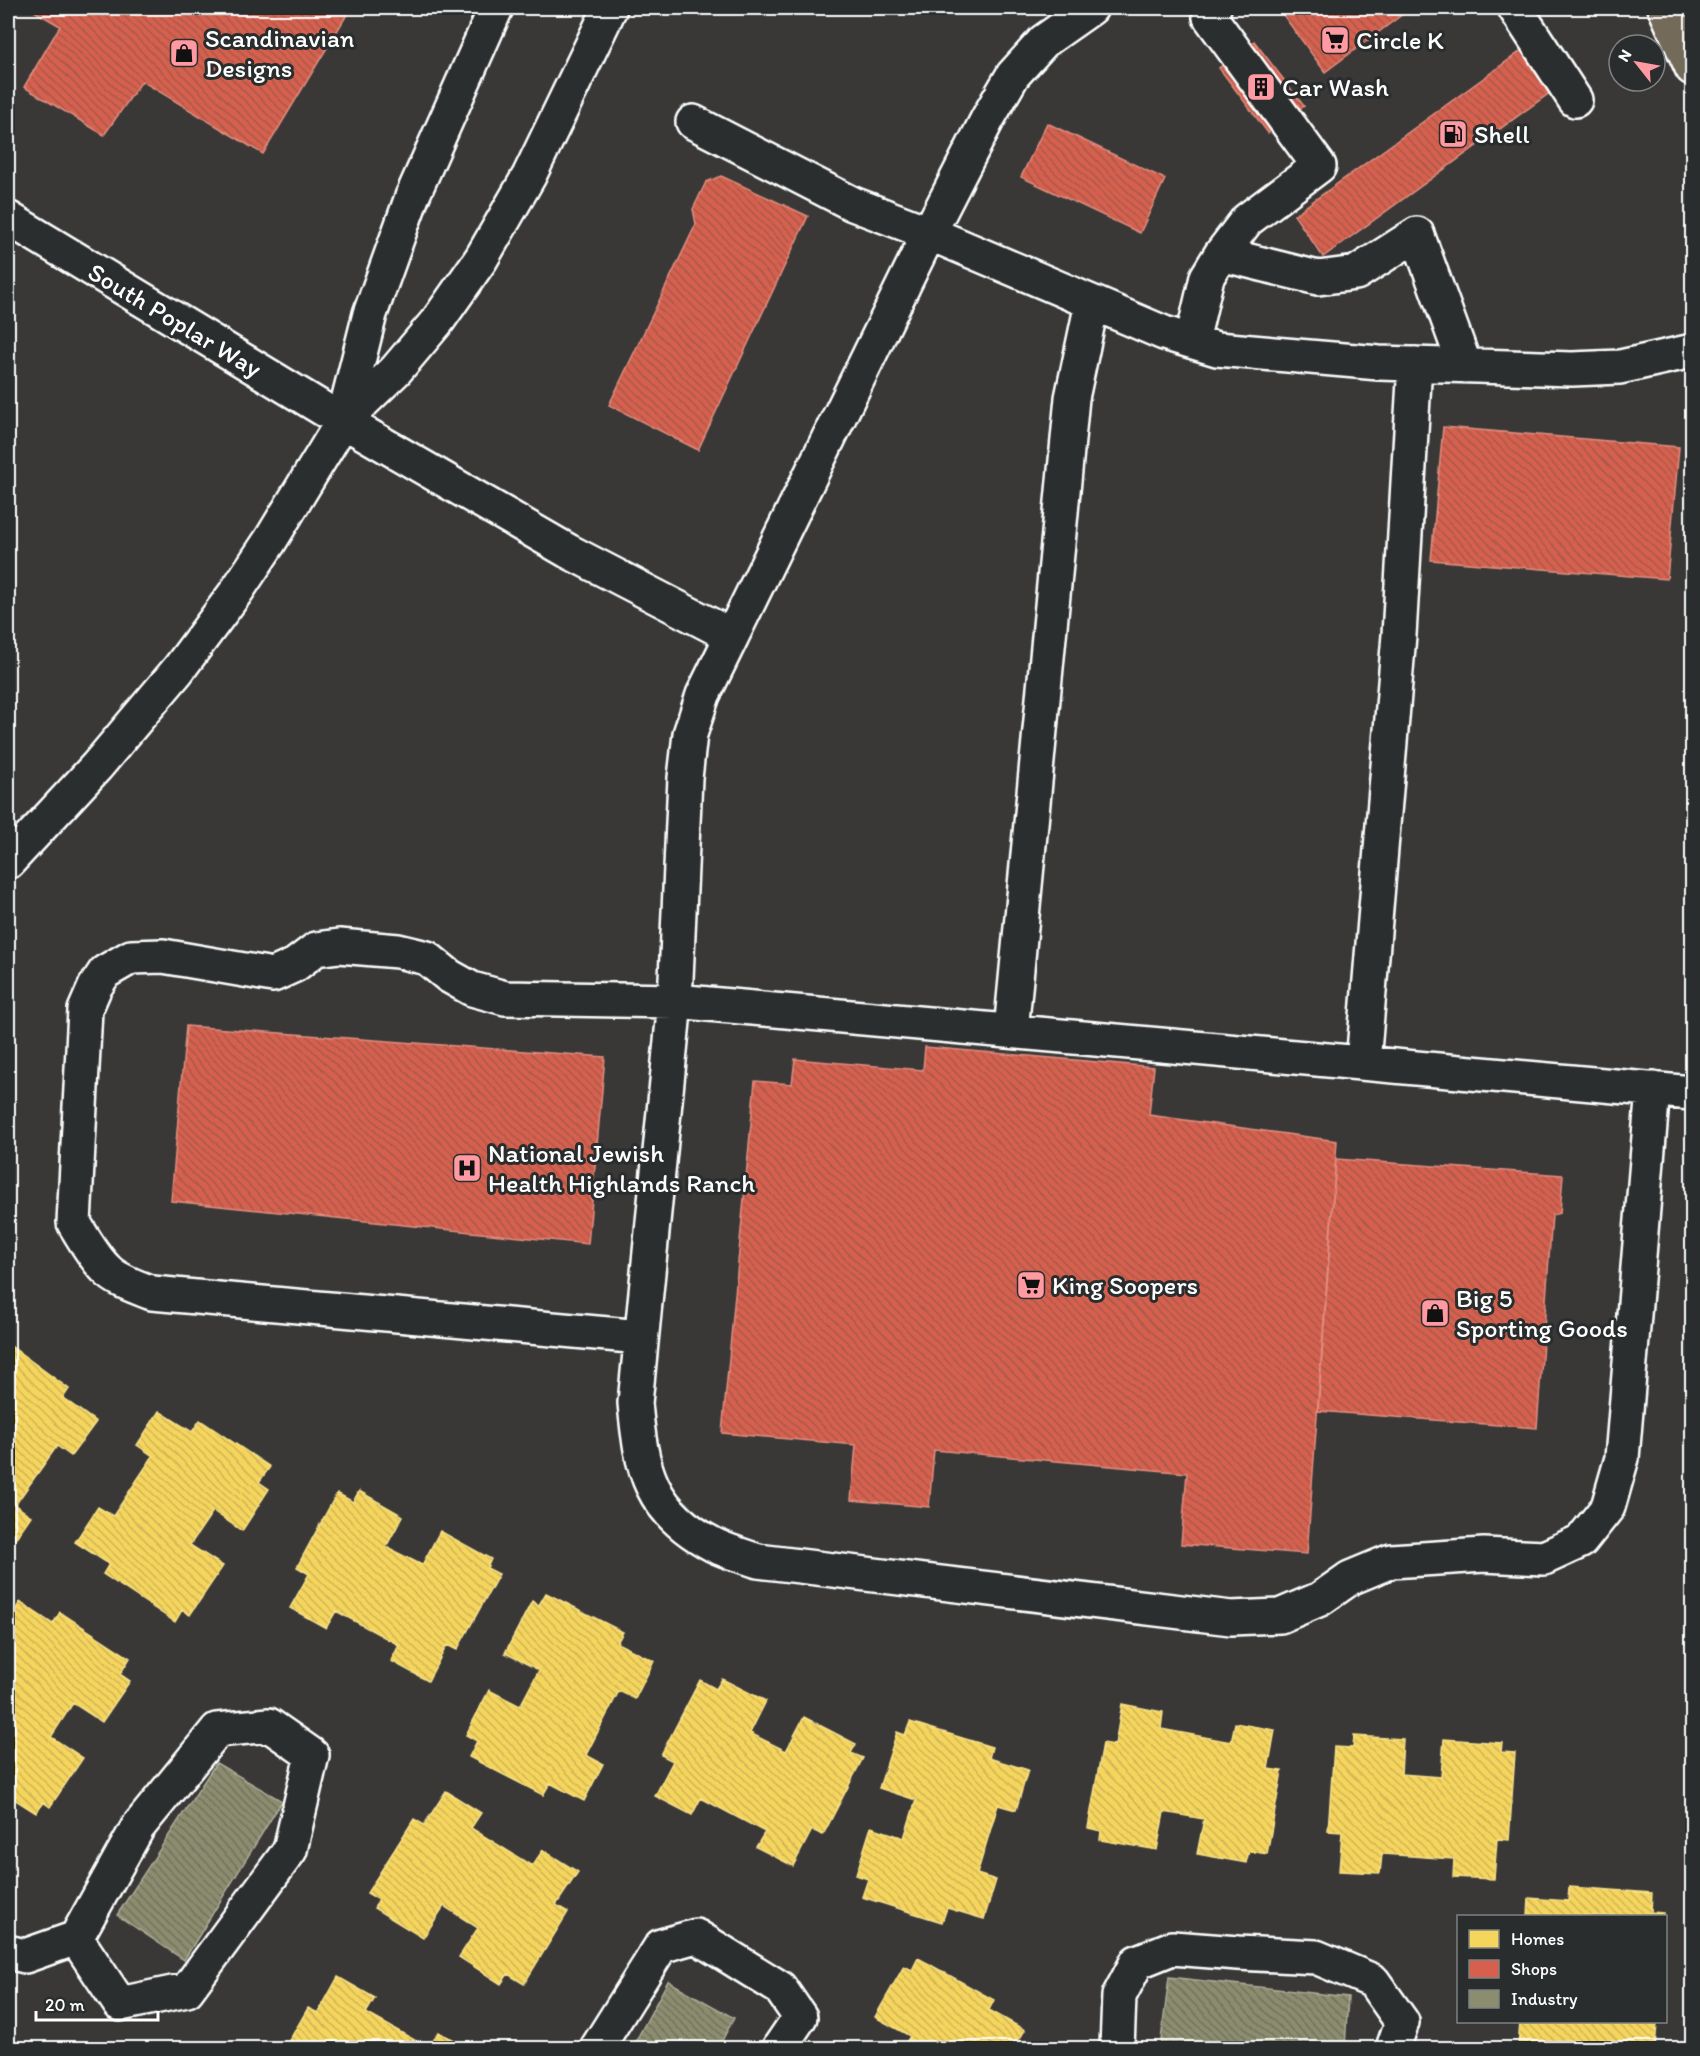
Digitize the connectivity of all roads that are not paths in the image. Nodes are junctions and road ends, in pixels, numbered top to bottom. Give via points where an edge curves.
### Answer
1 (496, 8) edge
2 (610, 8) edge
3 (1091, 8) edge
4 (1214, 8) edge
5 (1515, 8) edge
6 (1665, 8) edge
7 (1692, 68) edge
8 (1575, 100) dead end
9 (693, 122) dead end
10 (8, 218) edge
11 (929, 232) junction
12 (1221, 254) junction
13 (1092, 303) junction
14 (1192, 340) junction
15 (1692, 351) edge
16 (1415, 364) junction
17 (1466, 366) junction
18 (343, 421) junction
19 (732, 636) junction
20 (8, 862) edge
21 (675, 1001) junction
22 (1011, 1031) junction
23 (1363, 1063) junction
24 (1653, 1089) junction
25 (1692, 1093) edge
26 (641, 1337) junction
27 (76, 1938) junction
28 (8, 1952) edge
29 (597, 2049) edge
30 (779, 2049) edge
31 (1117, 2049) edge
32 (1393, 2049) edge

1 - 18 street via 412,197 370,314
2 - 18 street via 529,176 481,259 439,319 396,370
3 - 11 street via 1044,42 1014,75
4 - 12 street via 1210,17 1319,166 1247,220
5 - 8 street
6 - 7 main road
9 - 11 street via 853,204
10 - 18 street, South Poplar Way
11 - 13 street
11 - 19 street
12 - 14 street via 1207,277
12 - 17 street via 1318,278 1356,273 1417,234
13 - 14 street via 1164,333
13 - 22 street via 1072,398
14 - 16 street via 1217,349
15 - 17 street via 1620,367
16 - 17 street
16 - 23 street via 1399,635
18 - 19 street, South Poplar Way via 568,551
18 - 20 street via 270,541 178,670 105,758
19 - 21 street via 703,695 690,734
21 - 22 street
21 - 26 street
21 - 26 street via 505,998 472,989 427,958 398,951 339,946 316,949 273,975 163,956 130,957 105,972 85,1010 74,1223 107,1271 129,1284 152,1293
22 - 23 street
23 - 24 street
24 - 25 street
24 - 26 street via 1622,1458 1608,1507 1601,1516 1581,1541 1544,1558 1484,1555 1391,1561 1280,1616 1231,1618 758,1561 715,1545 681,1525 654,1493 639,1448 635,1403
27 - 27 street via 138,1827 217,1730 269,1725 312,1755 290,1850 187,1990 120,2004
27 - 28 street via 25,1956
29 - 30 street via 661,1946 696,1936 780,1988 800,2017
31 - 32 street via 1119,1996 1137,1962 1172,1948 1316,1957 1373,1981 1402,2022

